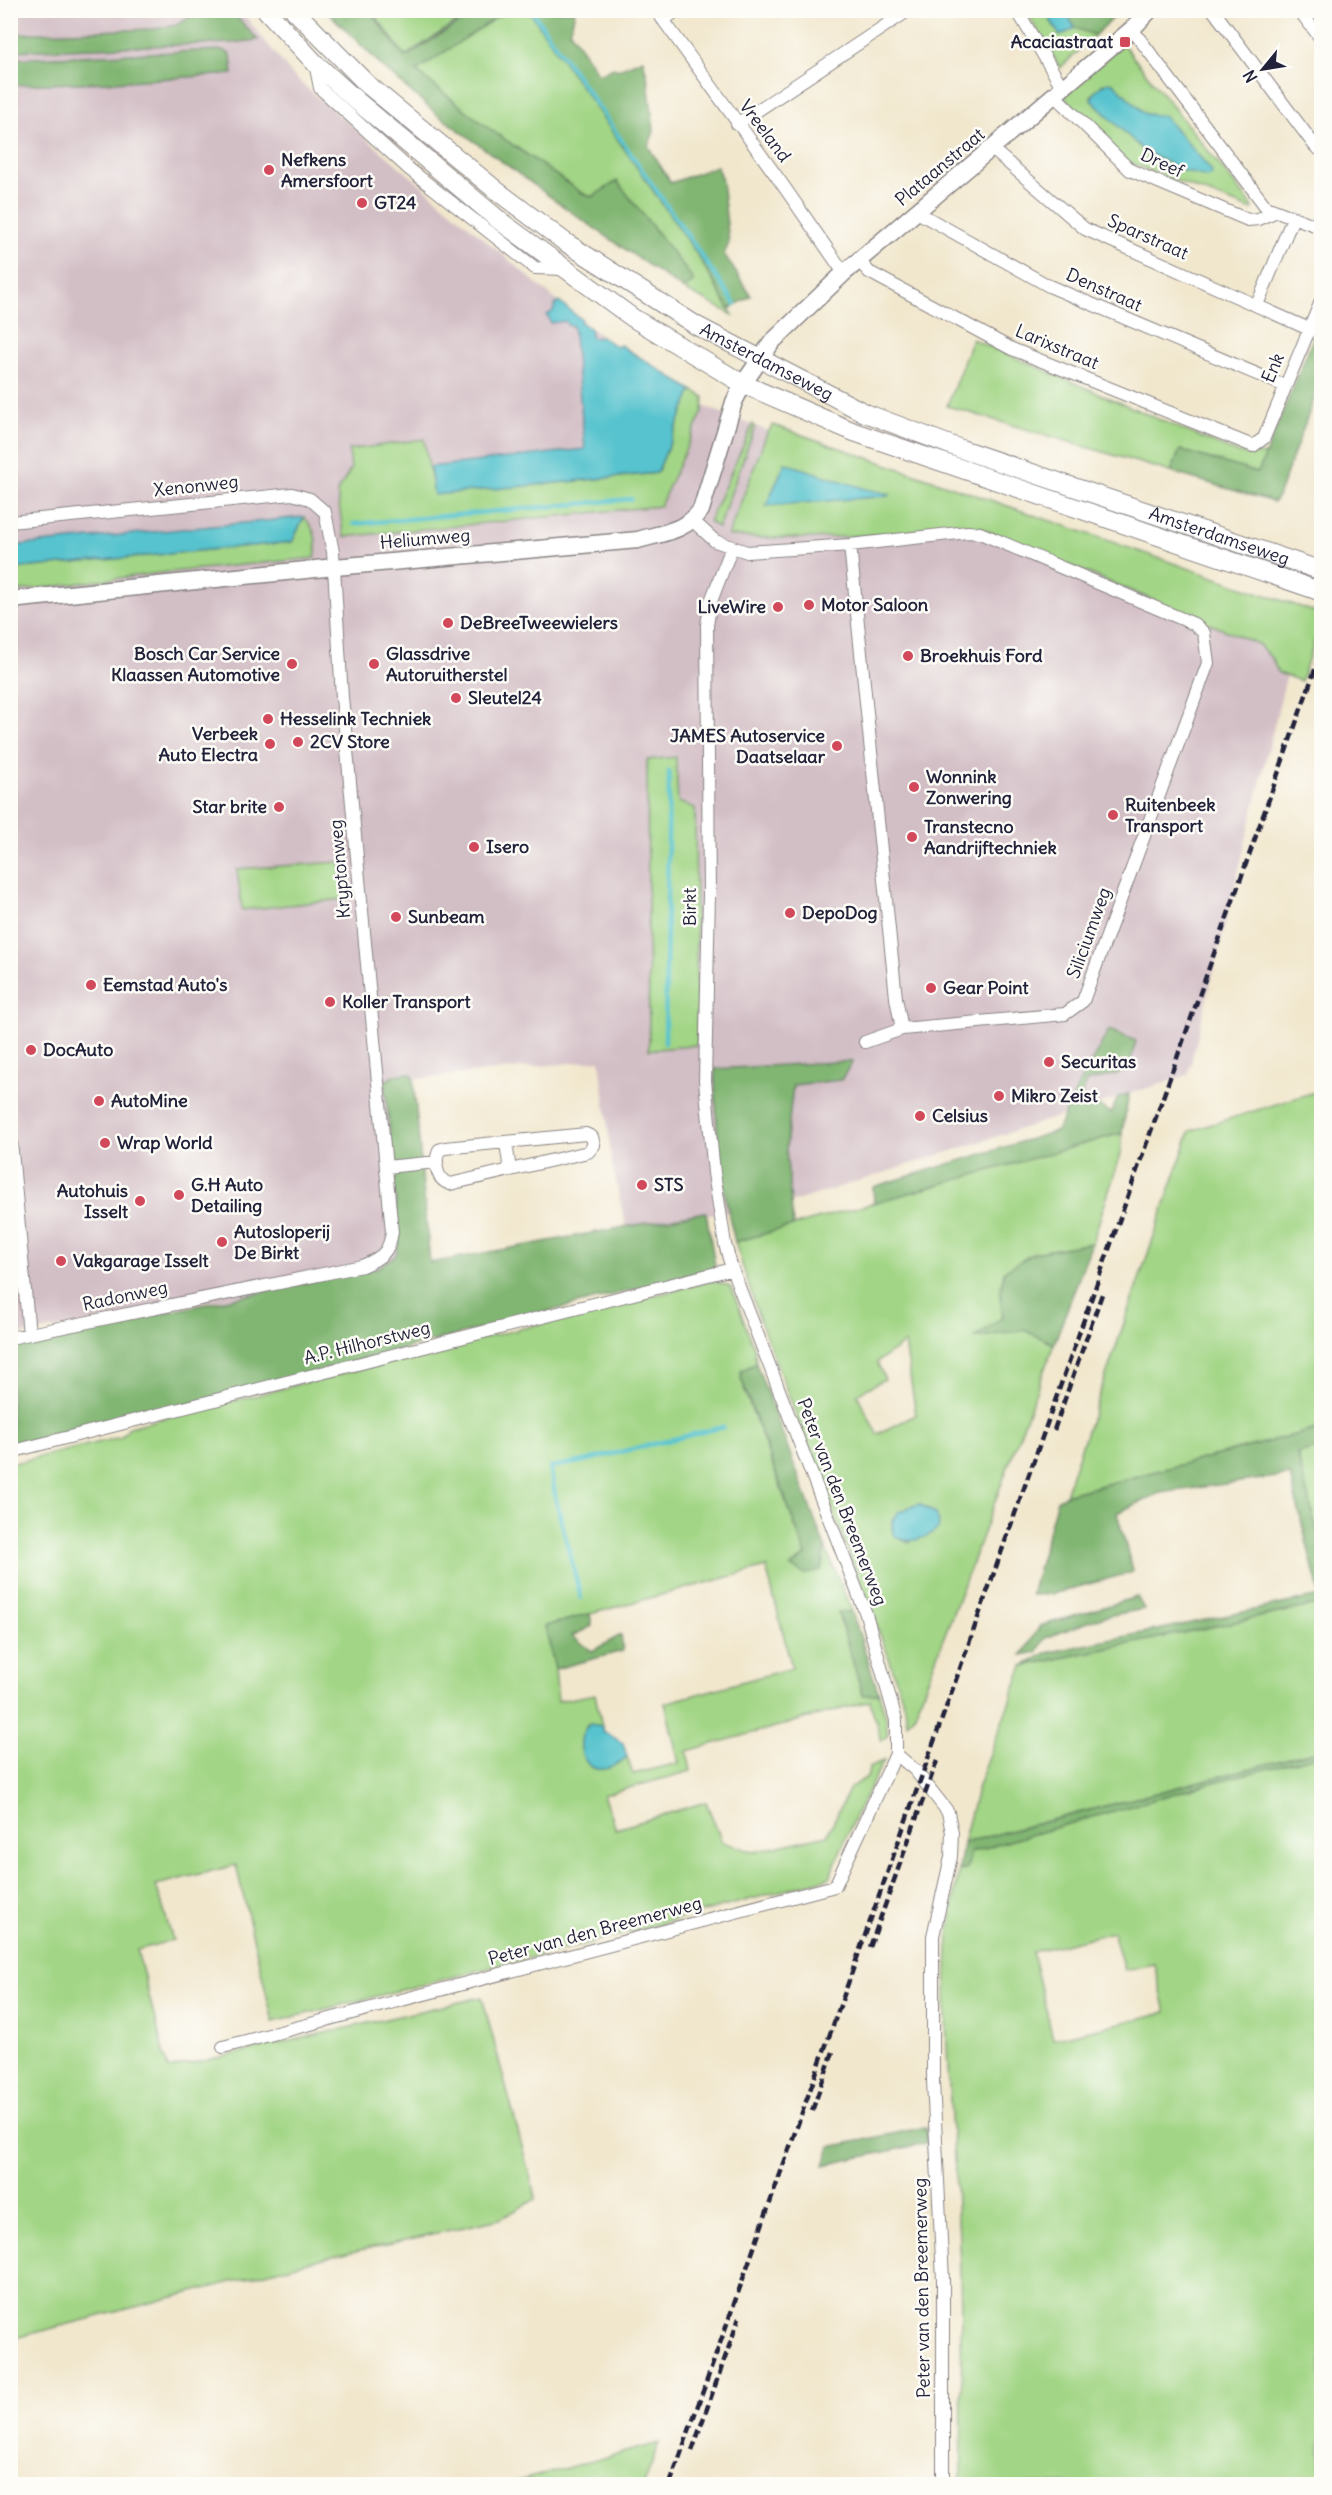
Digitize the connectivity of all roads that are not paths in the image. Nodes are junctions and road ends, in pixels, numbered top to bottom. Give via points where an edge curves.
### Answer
1 (266, 10) edge
2 (294, 10) edge
3 (678, 10) edge
4 (909, 10) edge
5 (1017, 10) edge
6 (1150, 10) edge
7 (1213, 10) edge
8 (1299, 10) edge
9 (660, 15) edge
10 (1132, 29) junction
11 (1322, 40) edge
12 (1058, 91) junction
13 (737, 124) junction
14 (992, 149) junction
15 (1322, 151) edge
16 (917, 212) junction
17 (1275, 212) junction
18 (1293, 218) junction
19 (1322, 228) edge
20 (859, 261) junction
21 (844, 273) junction
22 (1322, 299) edge
23 (1257, 305) junction
24 (1309, 329) junction
25 (760, 359) junction
26 (743, 384) junction
27 (1285, 386) junction
28 (1253, 446) joint
29 (693, 521) junction
30 (10, 522) edge
31 (850, 545) junction
32 (732, 547) junction
33 (334, 567) junction
34 (1322, 570) edge
35 (1322, 592) edge
36 (10, 600) edge
37 (903, 1029) junction
38 (865, 1042) dead end
39 (10, 1130) edge
40 (506, 1143) junction
41 (437, 1162) junction
42 (386, 1167) junction
43 (510, 1170) junction
44 (386, 1254) joint
45 (732, 1269) junction
46 (29, 1334) junction
47 (10, 1338) edge
48 (10, 1452) edge
49 (896, 1754) junction
50 (223, 2047) dead end
51 (943, 2484) edge

1 - 26 main road, Amsterdamseweg via 357,101 500,221 633,318
2 - 25 main road, Amsterdamseweg via 367,84 506,198 565,242 697,326
3 - 9 street
4 - 13 street
5 - 12 street, Dreef
6 - 10 street, Plataanstraat
7 - 15 street
8 - 11 street
9 - 13 street, Vreeland
10 - 12 street, Plataanstraat
10 - 17 street via 1266,207
12 - 14 street, Plataanstraat
12 - 17 street, Dreef via 1130,170 1248,220
13 - 21 street, Vreeland
14 - 16 street, Plataanstraat
14 - 23 street, Sparstraat via 1085,229
16 - 20 street, Plataanstraat
16 - 27 street, Denstraat via 1050,286
17 - 18 street
18 - 19 street
18 - 23 street
20 - 21 street, Plataanstraat
20 - 28 street, Larixstraat via 869,272 1012,349
21 - 25 street, Plataanstraat via 772,342
22 - 24 street, Enk
23 - 24 street, Sparstraat
24 - 27 street, Enk
25 - 26 street, Plataanstraat
25 - 34 main road, Amsterdamseweg via 865,413
26 - 29 street via 701,510
26 - 35 main road, Amsterdamseweg via 854,432
27 - 28 street, Enk via 1264,438
29 - 32 street, Siliciumweg via 716,541
29 - 33 street, Heliumweg via 638,540
30 - 33 street, Xenonweg via 292,494 310,499 325,512
31 - 32 street, Siliciumweg via 747,552
31 - 37 street via 896,998
31 - 37 street, Siliciumweg via 980,533 1194,624 1204,633 1208,663 1083,1001 1065,1014
32 - 45 street, Birkt via 706,625 709,894 705,1081 714,1173
33 - 36 street, Heliumweg
33 - 42 street, Kryptonweg via 341,685
37 - 38 street, Siliciumweg
39 - 46 street
40 - 41 street via 445,1148 439,1150
40 - 43 street
40 - 43 street via 586,1134 594,1140 588,1152
41 - 42 street
41 - 43 street via 439,1176 450,1184
42 - 44 street, Kryptonweg via 392,1232
44 - 46 street, Radonweg via 362,1266
45 - 48 street, A.P. Hilhorstweg
45 - 49 street, Peter van den Breemerweg via 866,1614 896,1720
46 - 47 street, Radonweg
49 - 50 street, Peter van den Breemerweg via 835,1886
49 - 51 street, Peter van den Breemerweg via 915,1770 948,1812 952,1833 951,1857 933,1936 933,2081 943,2280

